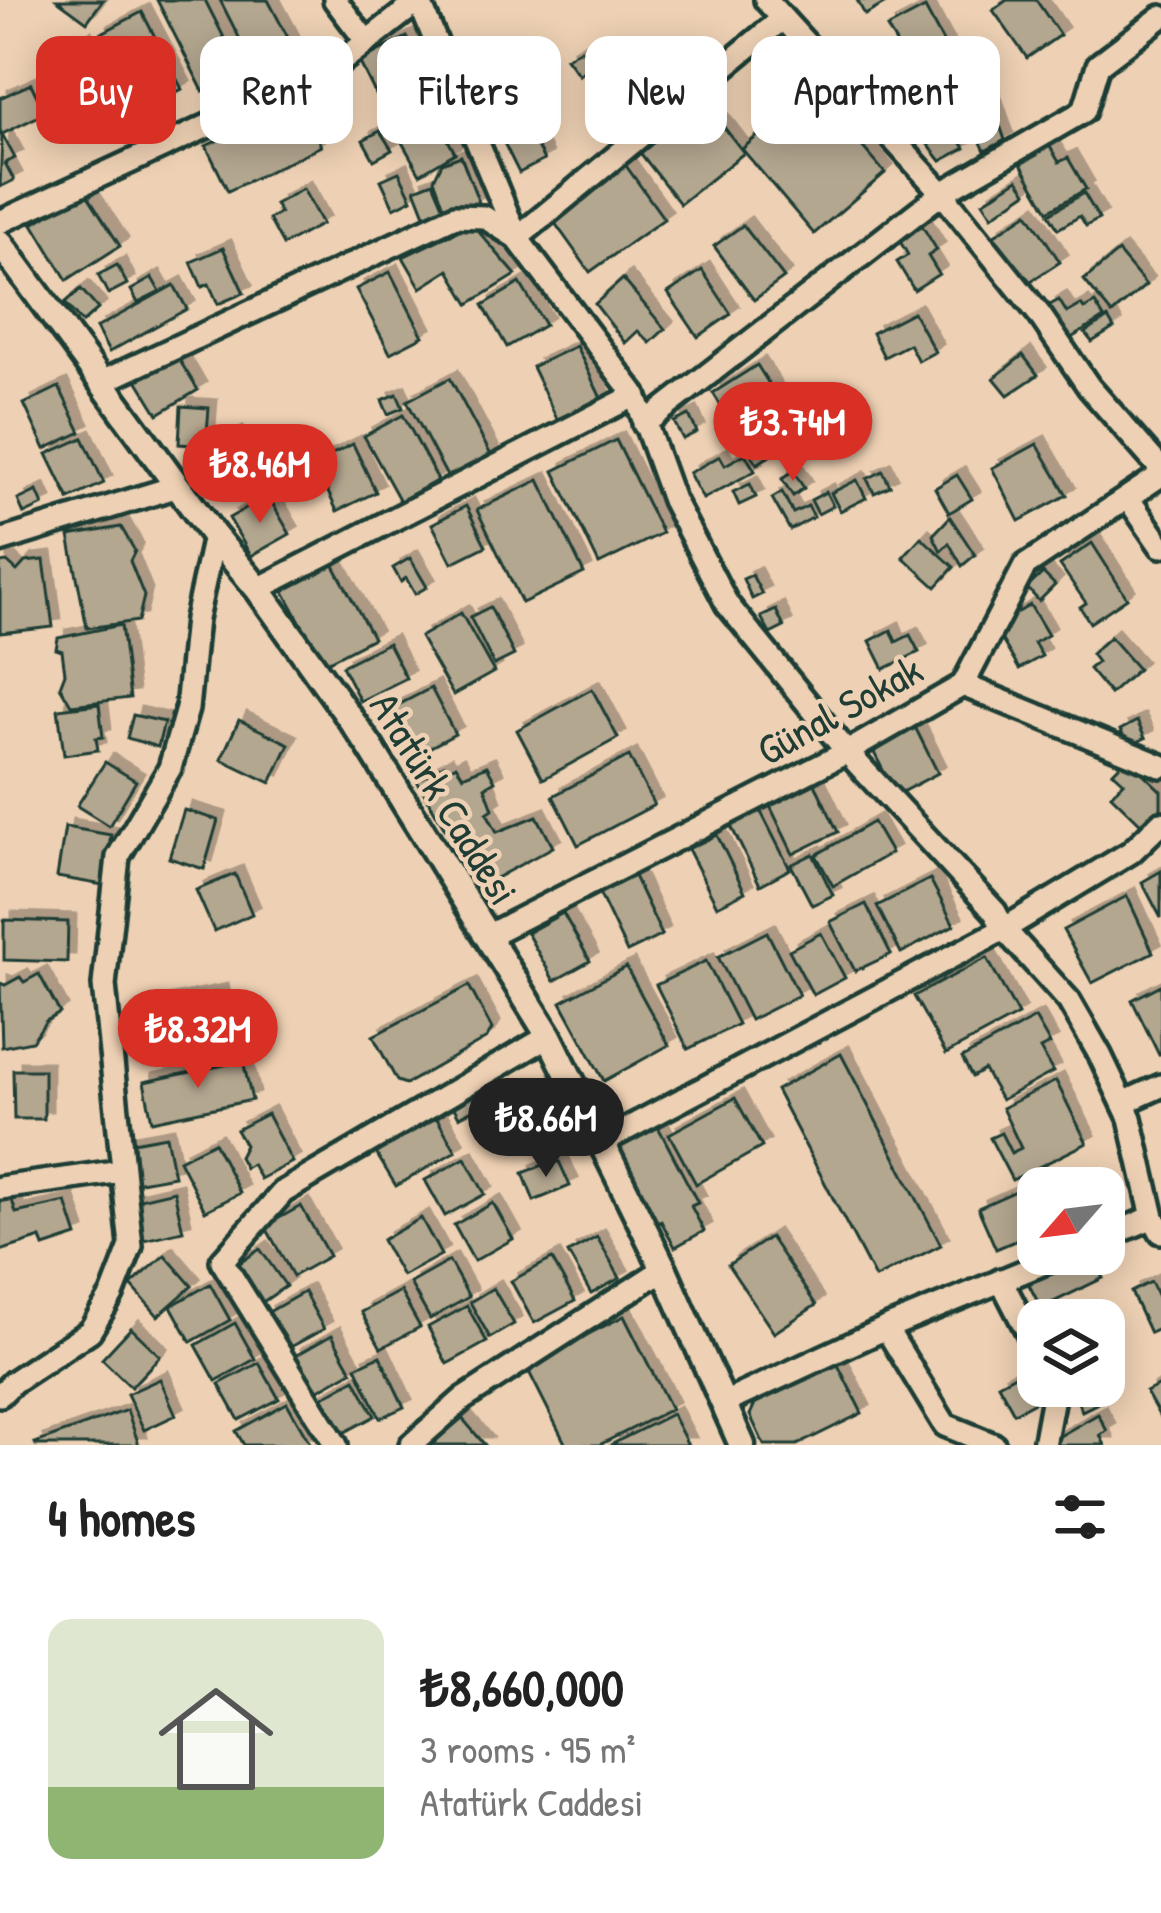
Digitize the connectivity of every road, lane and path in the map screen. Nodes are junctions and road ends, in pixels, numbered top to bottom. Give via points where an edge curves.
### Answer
1 (335, 0) edge
2 (766, 0) edge
3 (419, 1) edge
4 (1161, 17) edge
5 (782, 20) junction
6 (368, 42) junction
7 (941, 193) junction
8 (0, 222) edge
9 (517, 238) junction
10 (0, 242) edge
11 (102, 382) junction
12 (635, 395) junction
13 (644, 424) junction
14 (1161, 472) edge
15 (178, 486) junction
16 (1127, 497) junction
17 (214, 536) junction
18 (0, 541) edge
19 (1161, 546) edge
20 (258, 590) junction
21 (963, 685) junction
22 (847, 752) junction
23 (1161, 766) edge
24 (1161, 823) edge
25 (1004, 929) junction
26 (487, 936) junction
27 (549, 1036) junction
28 (1161, 1086) edge
29 (1123, 1103) junction
30 (602, 1142) junction
31 (122, 1171) junction
32 (0, 1188) edge
33 (1157, 1224) edge
34 (1125, 1232) edge
35 (664, 1269) junction
36 (1017, 1274) edge
37 (1001, 1280) junction
38 (1017, 1311) edge
39 (886, 1328) junction
40 (0, 1395) edge
41 (724, 1403) junction
42 (1051, 1407) edge
43 (336, 1445) edge
44 (411, 1445) edge
45 (742, 1445) edge
46 (994, 1445) edge
47 (1043, 1445) edge

1 - 6 street
2 - 5 street
3 - 6 street
3 - 9 street
4 - 7 street via 1098,65 1084,111
5 - 7 street
5 - 9 street
6 - 8 street via 333,68
7 - 13 street
7 - 14 street
9 - 11 street via 484,217 455,216
9 - 12 street
10 - 11 street, Atatürk Caddesi
11 - 15 street, Atatürk Caddesi
12 - 13 street
12 - 20 street
13 - 22 street via 727,604
14 - 16 street, Günal Sokak
15 - 17 street, Atatürk Caddesi
15 - 18 street
16 - 19 street
16 - 21 street, Günal Sokak via 1025,566
17 - 20 street, Atatürk Caddesi
17 - 31 street via 170,768 118,857 104,985
20 - 26 street, Atatürk Caddesi via 369,745
21 - 22 street, Günal Sokak
21 - 23 street
22 - 25 street
22 - 26 street, Günal Sokak
24 - 25 street via 1131,852
25 - 29 street via 1070,1001
25 - 30 street
26 - 27 street, Atatürk Caddesi
27 - 30 street, Atatürk Caddesi
27 - 43 street via 283,1192 222,1261
28 - 29 street
29 - 33 street
30 - 35 street, Atatürk Caddesi
31 - 32 street
31 - 40 street via 131,1246 112,1294 90,1331
33 - 34 street
35 - 41 street, Atatürk Caddesi
35 - 44 street via 464,1399
36 - 37 street
37 - 38 street
37 - 39 street
39 - 41 street
39 - 46 street via 945,1425
41 - 45 street, Atatürk Caddesi
42 - 47 street

